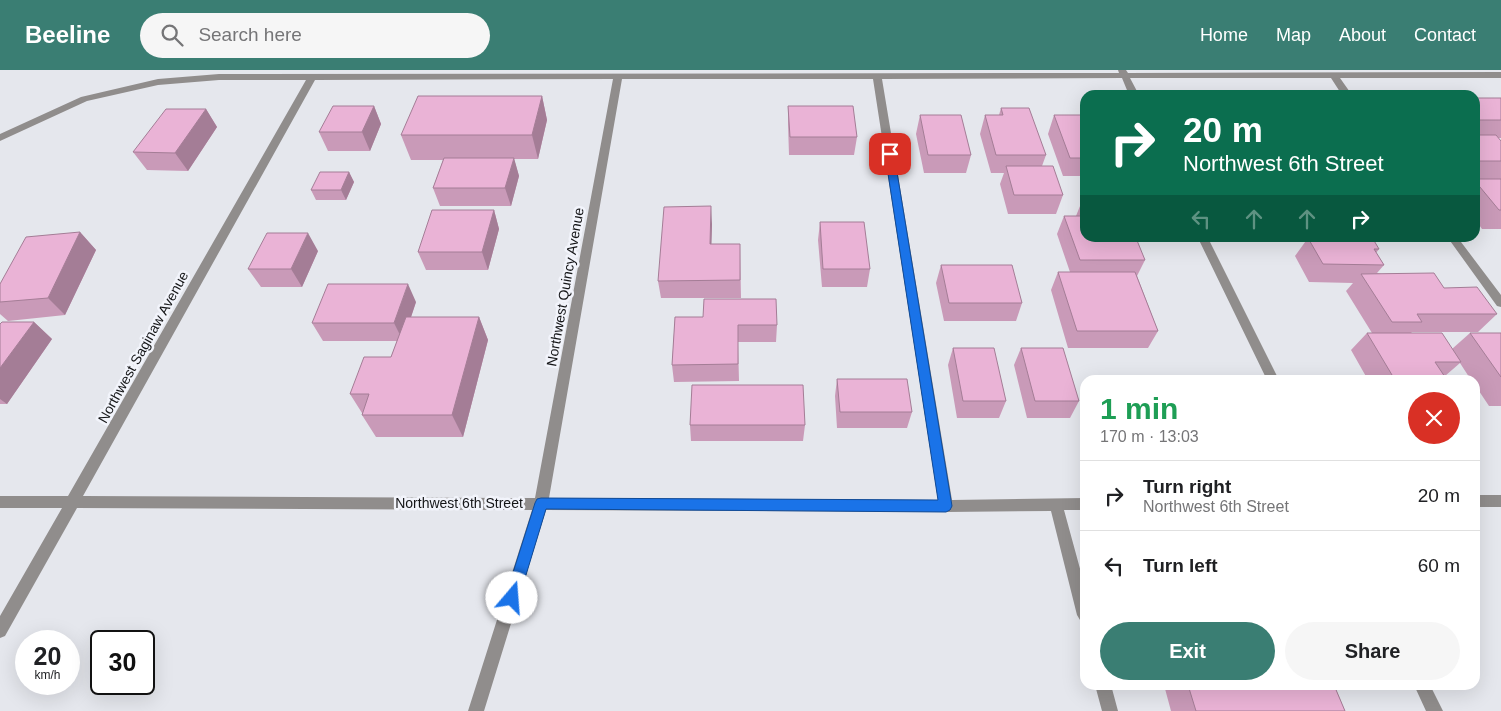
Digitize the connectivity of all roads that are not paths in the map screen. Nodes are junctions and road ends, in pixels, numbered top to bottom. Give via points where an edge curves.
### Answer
1 (289, 73) edge
2 (486, 73) edge
3 (1124, 73) edge
4 (1333, 75) junction
5 (1501, 75) edge
6 (618, 76) junction
7 (877, 76) junction
8 (312, 77) junction
9 (1132, 90) edge
10 (1344, 90) edge
11 (0, 138) edge
12 (1206, 242) edge
13 (1456, 242) edge
14 (1501, 303) edge
15 (1271, 375) edge
16 (1480, 501) edge
17 (1501, 501) edge
18 (0, 502) edge
19 (73, 502) junction
20 (541, 503) junction
21 (1080, 504) edge
22 (1056, 505) junction
23 (946, 506) junction
24 (1080, 596) edge
25 (0, 631) edge
26 (1104, 690) edge
27 (1424, 690) edge
28 (476, 711) edge
29 (1110, 711) edge
30 (1435, 711) edge

1 - 8 street
1 - 11 street via 158,82 84,99
2 - 6 street
2 - 8 street
3 - 4 street
3 - 7 street
3 - 9 street
4 - 5 street
4 - 10 street
6 - 7 street
6 - 20 street, Northwest Quincy Avenue
7 - 23 street
8 - 19 street, Northwest Saginaw Avenue
12 - 15 street
13 - 14 street
16 - 17 street
18 - 19 street, Northwest 6th Street
19 - 20 street, Northwest 6th Street
19 - 25 street, Northwest Saginaw Avenue
20 - 23 street, Northwest 6th Street
20 - 28 street, Northwest Quincy Avenue
21 - 22 street, Northwest 6th Street
22 - 23 street, Northwest 6th Street
22 - 24 street
26 - 29 street
27 - 30 street

